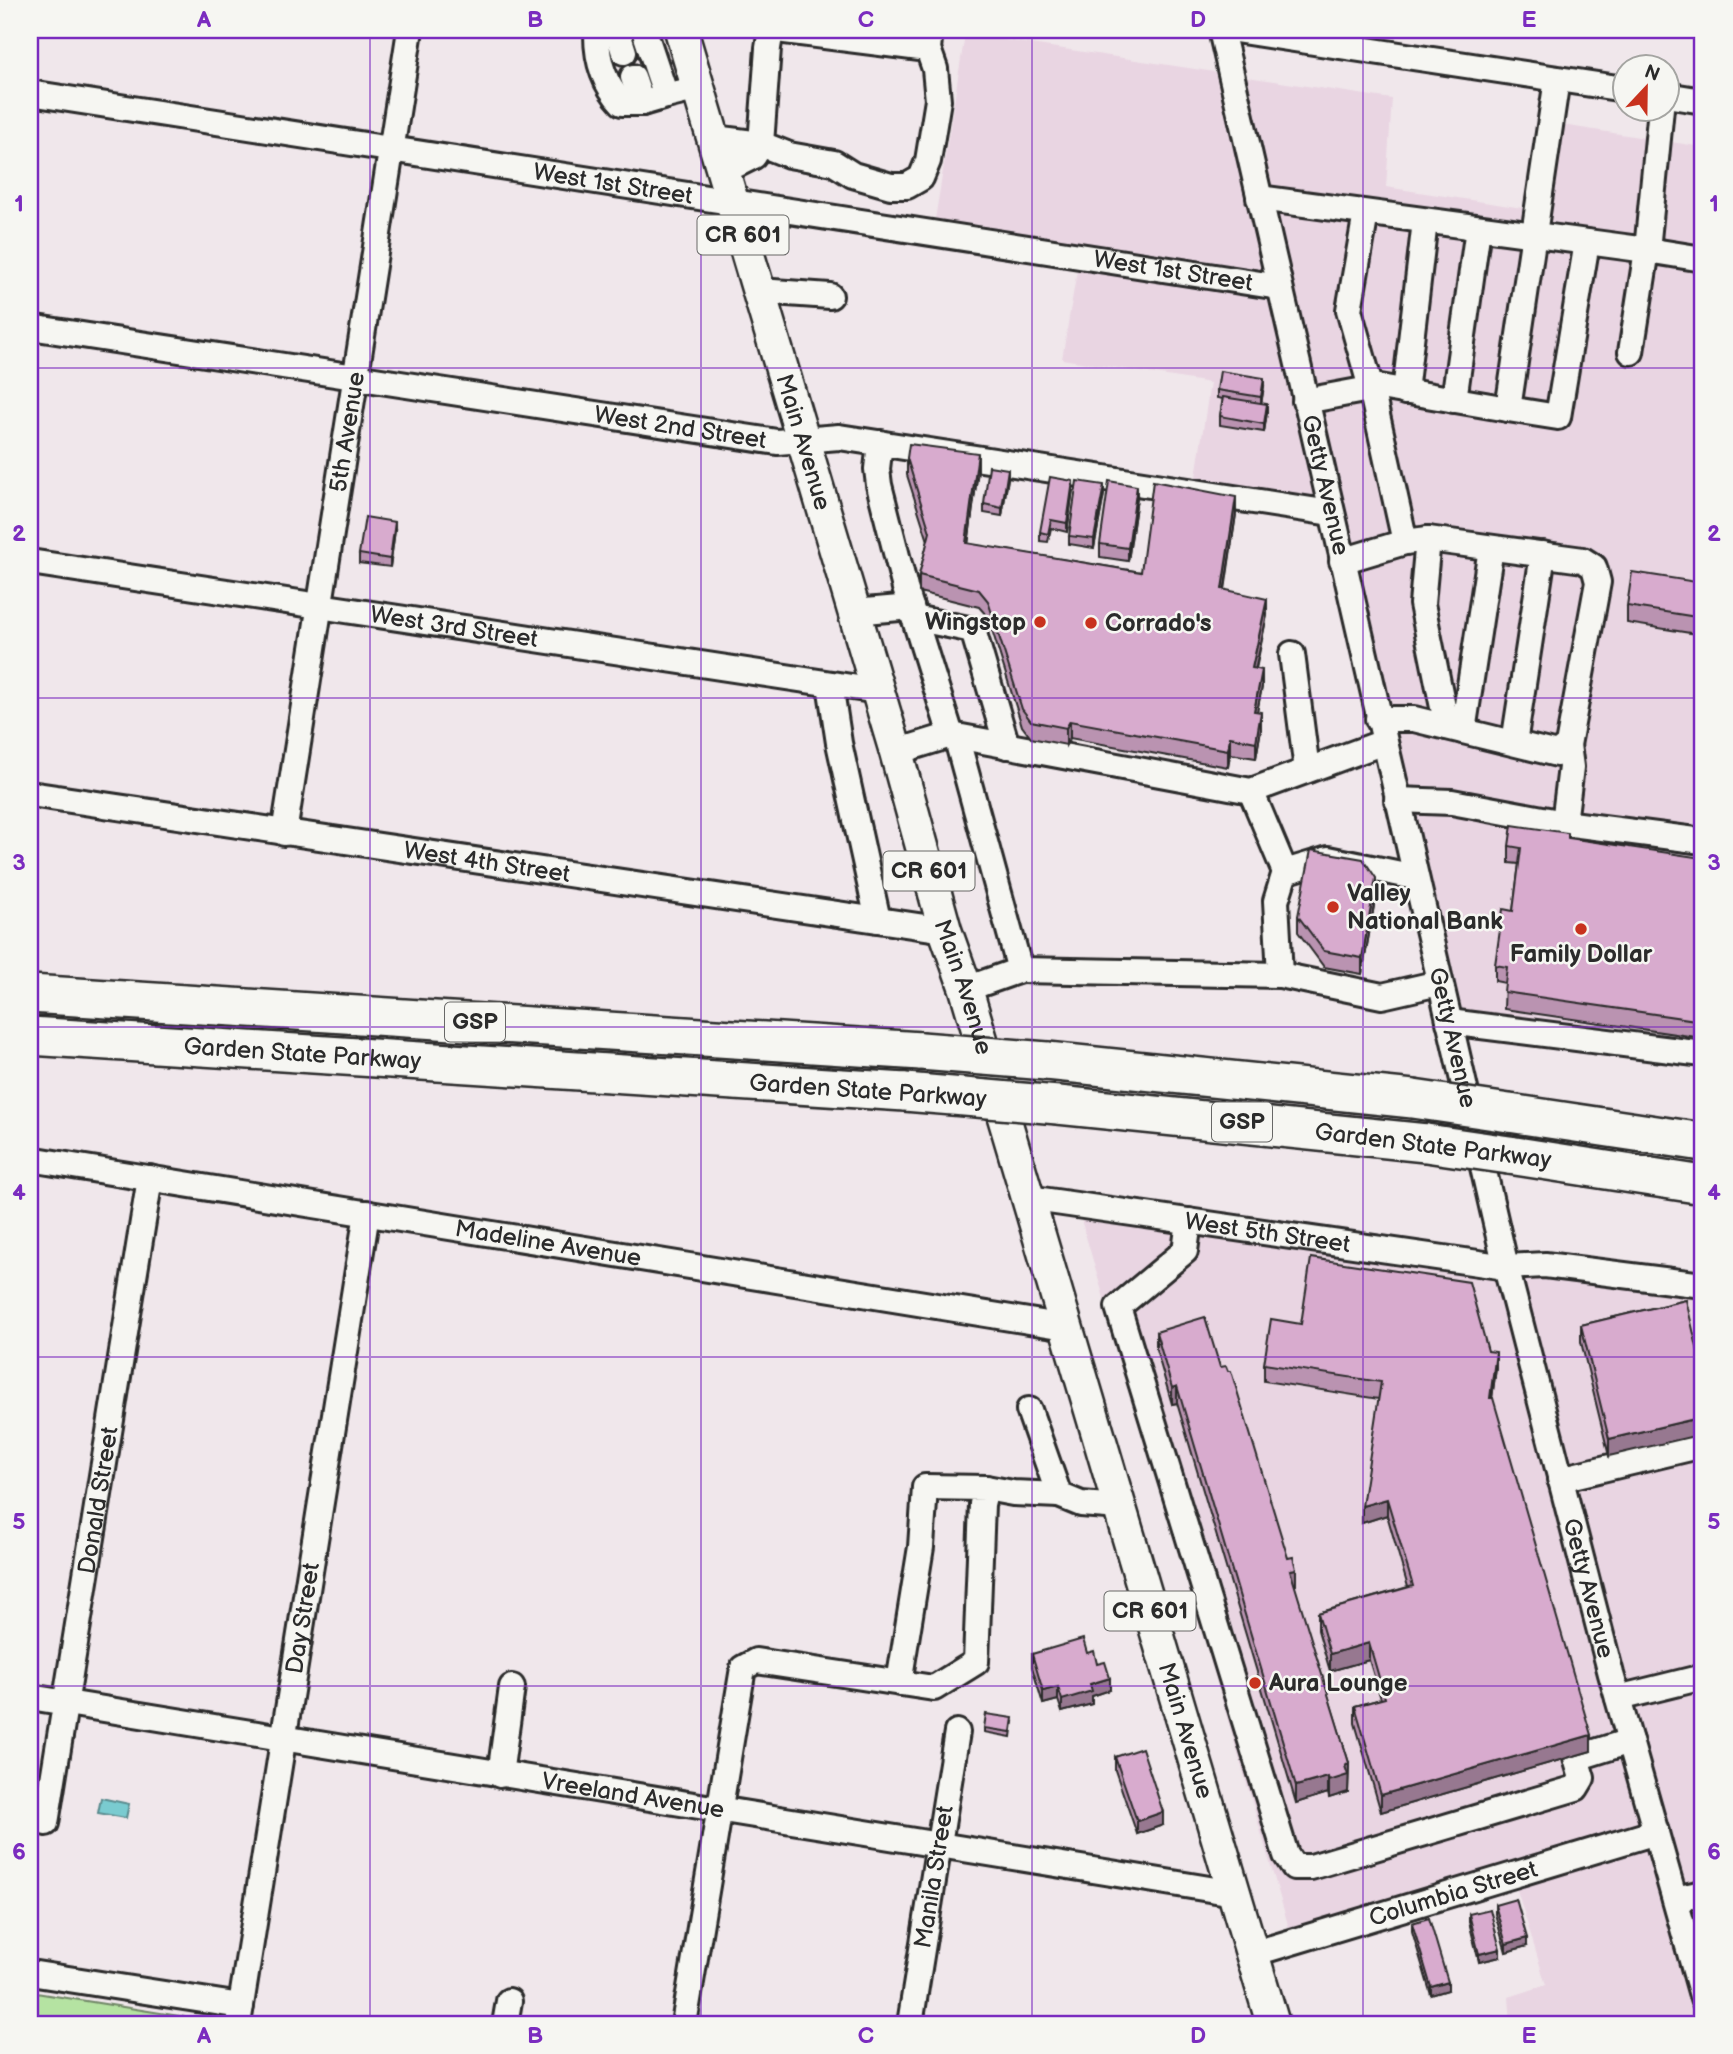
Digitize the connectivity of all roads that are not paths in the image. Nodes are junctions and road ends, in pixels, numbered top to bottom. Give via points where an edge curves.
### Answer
1 (410, 30) edge
2 (604, 30) edge
3 (644, 30) edge
4 (681, 30) edge
5 (777, 30) edge
6 (1221, 30) edge
7 (1234, 30) edge
8 (929, 39) edge
9 (633, 77) dead end
10 (1558, 79) junction
11 (1610, 87) edge
12 (699, 88) junction
13 (30, 93) edge
14 (666, 96) junction
15 (1680, 97) edge
16 (1703, 101) edge
17 (642, 103) junction
18 (1660, 122) edge
19 (714, 138) junction
20 (761, 144) junction
21 (392, 148) junction
22 (724, 171) junction
23 (1259, 198) junction
24 (733, 202) junction
25 (1366, 213) junction
26 (1425, 221) junction
27 (1478, 228) junction
28 (1534, 236) junction
29 (1587, 242) junction
30 (1647, 250) junction
31 (1703, 259) edge
32 (1279, 287) junction
33 (759, 291) junction
34 (830, 296) dead end
35 (30, 327) edge
36 (1631, 352) dead end
37 (356, 375) junction
38 (1371, 388) junction
39 (1405, 392) junction
40 (1454, 400) junction
41 (1305, 401) junction
42 (1508, 409) junction
43 (803, 440) junction
44 (880, 443) junction
45 (1331, 513) junction
46 (1417, 540) junction
47 (1491, 548) junction
48 (1542, 554) junction
49 (1342, 561) junction
50 (30, 562) edge
51 (320, 606) junction
52 (855, 612) junction
53 (912, 613) junction
54 (1293, 654) dead end
55 (830, 684) junction
56 (878, 691) junction
57 (1455, 729) junction
58 (1381, 731) junction
59 (953, 736) junction
60 (1514, 743) junction
61 (1568, 745) junction
62 (1007, 746) junction
63 (896, 752) junction
64 (1307, 770) junction
65 (1251, 790) junction
66 (30, 794) edge
67 (1397, 800) junction
68 (1564, 823) junction
69 (284, 833) junction
70 (1703, 841) edge
71 (1284, 872) junction
72 (1415, 877) junction
73 (878, 920) junction
74 (945, 930) junction
75 (1020, 970) junction
76 (1280, 975) junction
77 (1439, 983) junction
78 (966, 989) junction
79 (30, 994) edge
80 (1449, 1021) junction
81 (30, 1036) edge
82 (1703, 1054) edge
83 (1703, 1142) edge
84 (30, 1159) edge
85 (150, 1178) junction
86 (1703, 1185) edge
87 (1028, 1198) junction
88 (367, 1213) junction
89 (1189, 1221) junction
90 (1506, 1267) junction
91 (1703, 1285) edge
92 (1066, 1326) junction
93 (1029, 1410) dead end
94 (1703, 1445) edge
95 (1560, 1479) junction
96 (986, 1488) junction
97 (1059, 1495) junction
98 (1120, 1507) junction
99 (1703, 1677) edge
100 (899, 1683) junction
101 (512, 1687) dead end
102 (30, 1698) edge
103 (1618, 1698) junction
104 (65, 1703) junction
105 (957, 1732) dead end
106 (285, 1739) junction
107 (1630, 1741) junction
108 (500, 1774) junction
109 (721, 1811) junction
110 (46, 1822) dead end
111 (1656, 1832) junction
112 (939, 1847) junction
113 (1234, 1893) junction
114 (1703, 1893) edge
115 (1675, 1899) junction
116 (1252, 1954) junction
117 (30, 1973) edge
118 (1703, 1999) edge
119 (239, 2015) edge
120 (684, 2024) edge
121 (911, 2024) edge
122 (1273, 2024) edge

1 - 21 street, 5th Avenue
2 - 17 street via 597,35 597,55 609,89 622,103
3 - 14 street
4 - 12 main road, Main Avenue / CR 601
5 - 8 street
5 - 20 street via 770,36 768,48
6 - 23 street, Getty Avenue
7 - 10 street
8 - 20 street via 939,100 921,178 907,186 891,186 853,175 834,163 789,155
9 - 17 street
10 - 11 street
10 - 28 street
12 - 14 street
12 - 19 main road, Main Avenue / CR 601
13 - 21 street, West 1st Street
14 - 17 street
15 - 16 street
18 - 30 street
19 - 20 street
19 - 22 main road, Main Avenue / CR 601
20 - 22 street via 754,156
21 - 24 street, West 1st Street
21 - 37 street, 5th Avenue
22 - 24 main road, Main Avenue / CR 601
23 - 25 street
23 - 32 street, Getty Avenue
24 - 32 street, West 1st Street
24 - 33 main road, Main Avenue / CR 601
25 - 26 street
25 - 38 street via 1349,310
26 - 27 street
26 - 39 street
27 - 28 street
27 - 40 street
28 - 29 street
28 - 42 street
29 - 30 street
29 - 42 street via 1558,417
30 - 31 street
30 - 36 street
32 - 41 street, Getty Avenue
33 - 34 street
33 - 43 main road, Main Avenue / CR 601
35 - 37 street, West 2nd Street
37 - 43 street, West 2nd Street via 777,442
37 - 51 street, 5th Avenue
38 - 39 street
38 - 41 street
38 - 46 street
39 - 40 street
40 - 42 street
41 - 45 street, Getty Avenue
43 - 44 street, West 2nd Street via 839,437
43 - 52 main road, Main Avenue / CR 601
44 - 45 street, West 2nd Street
44 - 53 street via 879,485
45 - 49 street, Getty Avenue
46 - 47 street
46 - 49 street
46 - 57 street via 1422,604
47 - 48 street
47 - 57 street
48 - 60 street
48 - 61 street via 1583,560 1594,567 1598,582
49 - 58 street, Getty Avenue
50 - 51 street, West 3rd Street
51 - 55 street, West 3rd Street
51 - 69 street, 5th Avenue
52 - 53 street
52 - 56 main road, Main Avenue / CR 601
53 - 59 street
53 - 62 street via 972,630
54 - 64 street
55 - 56 street, West 3rd Street
55 - 73 street
56 - 63 main road, Main Avenue / CR 601
57 - 58 street via 1414,719
57 - 60 street
58 - 64 street
58 - 67 street, Getty Avenue
59 - 62 street
59 - 63 street
59 - 75 street
60 - 61 street via 1557,754
61 - 68 street via 1571,767
62 - 65 street
63 - 74 main road, Main Avenue / CR 601
64 - 65 street
65 - 71 street
66 - 69 street, West 4th Street
67 - 68 street via 1451,802
67 - 72 street, Getty Avenue
68 - 70 street
69 - 73 street, West 4th Street
71 - 72 street via 1328,859
71 - 76 street via 1276,901
72 - 77 street, Getty Avenue
73 - 74 street, West 4th Street
74 - 78 main road, Main Avenue / CR 601
75 - 76 street
75 - 78 street
76 - 77 street via 1382,996
77 - 80 street, Getty Avenue
78 - 87 main road, Main Avenue / CR 601
79 - 83 highway, Garden State Parkway / GSP, bridge via 1046,1061 1413,1099
80 - 82 street
80 - 90 street, Getty Avenue
81 - 86 highway, Garden State Parkway / GSP, bridge via 1058,1105 1426,1143
84 - 85 street, Madeline Avenue
85 - 88 street, Madeline Avenue
85 - 104 street, Donald Street
87 - 89 street, West 5th Street
87 - 92 main road, Main Avenue / CR 601
88 - 92 street, Madeline Avenue
88 - 106 street, Day Street
89 - 90 street, West 5th Street
89 - 107 street via 1185,1251 1118,1307 1286,1855 1294,1867 1311,1867 1577,1788 1582,1778 1576,1758
90 - 91 street, West 5th Street via 1545,1265
90 - 95 street, Getty Avenue
92 - 98 main road, Main Avenue / CR 601
93 - 97 street
94 - 95 street
95 - 103 street, Getty Avenue
96 - 97 street
96 - 100 street via 925,1487 921,1547
96 - 100 street via 976,1662 934,1688
97 - 98 street via 1081,1504
98 - 113 main road, Main Avenue / CR 601
99 - 103 street
100 - 109 street via 756,1661 743,1668
101 - 108 street
102 - 104 street, Vreeland Avenue
103 - 107 street, Getty Avenue
104 - 106 street, Vreeland Avenue
104 - 110 street, Donald Street
105 - 112 street, Manila Street
106 - 108 street, Vreeland Avenue
106 - 119 street, Day Street
107 - 111 street, Getty Avenue
108 - 109 street, Vreeland Avenue
109 - 112 street, Vreeland Avenue
109 - 120 street
111 - 115 street, Getty Avenue
111 - 116 street, Columbia Street
112 - 113 street, Vreeland Avenue
112 - 121 street, Manila Street
113 - 116 main road, Main Avenue / CR 601
114 - 115 street
115 - 118 street, Getty Avenue
116 - 122 main road, Main Avenue / CR 601
117 - 119 street

